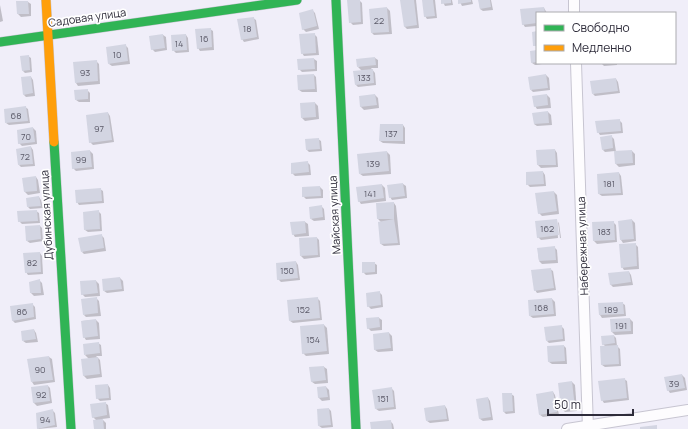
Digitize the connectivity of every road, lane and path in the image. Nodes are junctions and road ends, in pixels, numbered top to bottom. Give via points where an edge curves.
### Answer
1 (46, 0) edge
2 (297, 0) edge
3 (336, 0) edge
4 (574, 0) edge
5 (574, 12) edge
6 (48, 35) junction
7 (0, 42) edge
8 (576, 64) edge
9 (688, 410) edge
10 (588, 427) edge
11 (71, 429) edge
12 (356, 429) edge
13 (568, 429) edge

1 - 6 street, Дубинская улица
2 - 6 street, Садовая улица
3 - 12 street, Майская улица
4 - 5 street
6 - 7 street, Садовая улица
6 - 11 street, Дубинская улица
8 - 10 street, Набережная улица
9 - 10 street
10 - 13 street

